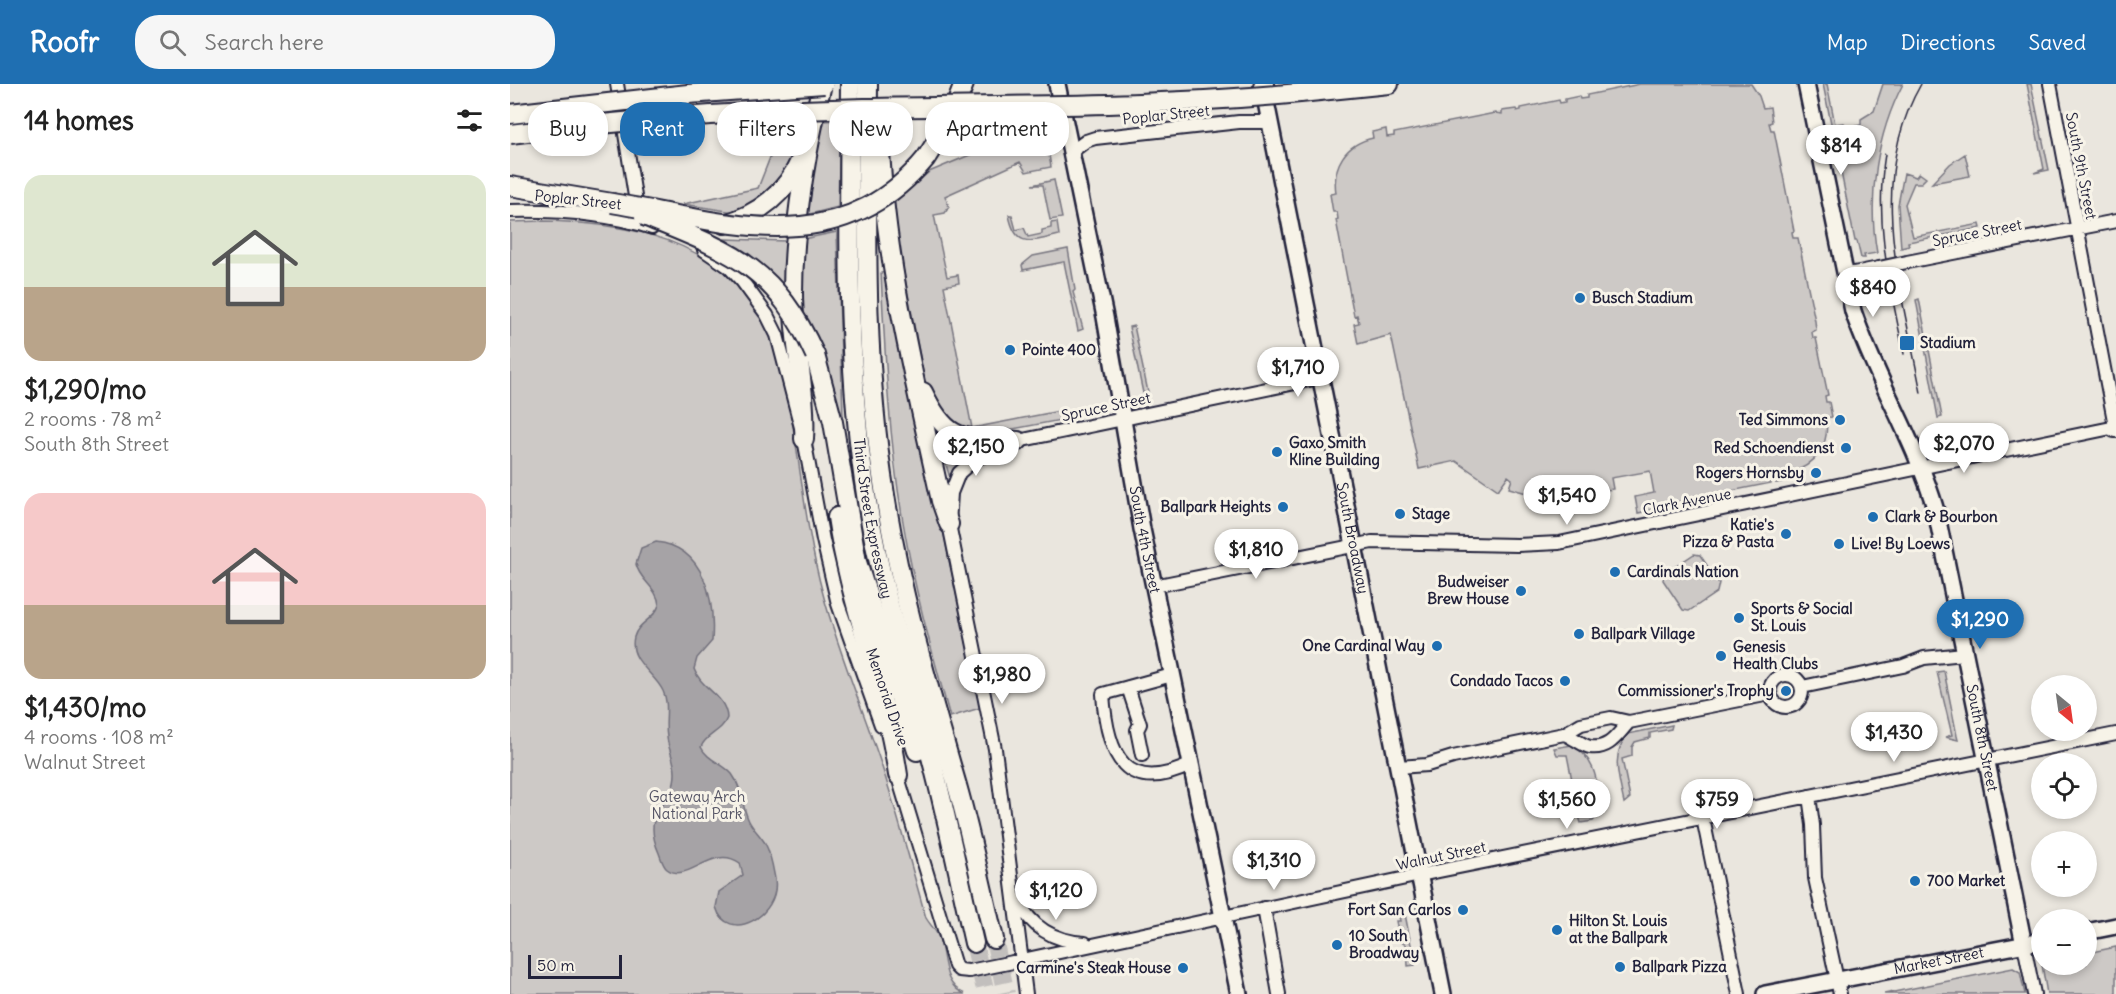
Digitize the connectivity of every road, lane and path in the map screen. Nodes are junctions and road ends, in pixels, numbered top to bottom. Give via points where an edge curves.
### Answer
1 (617, 84) edge
2 (823, 84) edge
3 (850, 84) edge
4 (868, 84) edge
5 (879, 84) edge
6 (964, 84) edge
7 (1057, 84) edge
8 (1389, 84) edge
9 (1806, 84) edge
10 (2050, 84) edge
11 (1263, 85) edge
12 (817, 108) edge
13 (510, 114) edge
14 (1268, 122) junction
15 (510, 134) edge
16 (1071, 152) junction
17 (801, 156) edge
18 (807, 156) edge
19 (510, 186) edge
20 (612, 202) junction
21 (510, 211) edge
22 (2116, 221) edge
23 (637, 222) junction
24 (2078, 228) junction
25 (1844, 275) junction
26 (915, 376) junction
27 (1319, 378) junction
28 (826, 393) junction
29 (1124, 418) junction
30 (2116, 428) edge
31 (804, 439) junction
32 (1018, 441) junction
33 (1922, 468) junction
34 (949, 524) junction
35 (1353, 545) junction
36 (1154, 586) junction
37 (1964, 654) junction
38 (1172, 675) junction
39 (1128, 687) junction
40 (1802, 687) junction
41 (1770, 694) junction
42 (1629, 722) junction
43 (1564, 734) junction
44 (2116, 734) edge
45 (1142, 755) dead end
46 (1985, 760) junction
47 (1192, 764) junction
48 (1398, 766) junction
49 (898, 775) junction
50 (1809, 796) junction
51 (1703, 818) junction
52 (949, 831) junction
53 (1420, 875) junction
54 (1015, 893) junction
55 (1264, 908) junction
56 (1225, 917) junction
57 (2116, 926) edge
58 (2097, 930) edge
59 (994, 939) tunnel mouth
60 (974, 943) tunnel mouth
61 (2031, 943) edge
62 (1100, 944) junction
63 (2024, 945) junction
64 (1017, 961) junction
65 (954, 962) joint
66 (1838, 987) edge
67 (1026, 994) edge
68 (1239, 994) edge
69 (1279, 994) edge
70 (1443, 994) edge
71 (1739, 994) edge
72 (1765, 994) edge
73 (2034, 994) edge

1 - 23 street
2 - 12 highway
2 - 13 highway, bridge
3 - 52 highway, Third Street Expressway via 850,268 862,463 886,595
4 - 59 highway, Third Street Expressway via 870,327 880,465 899,577 969,830
5 - 26 highway via 884,206
6 - 20 highway, bridge via 950,120 910,177 883,198 845,218 803,227 763,228
7 - 16 main road, South 4th Street
8 - 15 highway, bridge via 1126,105 864,108 691,115
9 - 25 main road, South 8th Street
10 - 24 street, South 9th Street
11 - 14 main road, South Broadway
14 - 16 street, Poplar Street via 1093,138
14 - 27 main road, South Broadway
16 - 29 main road, South 4th Street
17 - 23 highway via 784,189 746,217 719,225 653,218
18 - 31 highway via 793,292
19 - 20 highway
20 - 28 highway, bridge via 717,245 745,262 791,310 815,354
21 - 23 street, Poplar Street via 547,210
22 - 24 street, Spruce Street
23 - 31 street, Poplar Street via 712,254 729,267 757,300 782,350
24 - 25 street, Spruce Street, bridge
24 - 30 street, South 9th Street
25 - 33 main road, South 8th Street via 1866,348
26 - 32 highway via 929,405 952,432 967,440
26 - 34 highway
27 - 29 street, Spruce Street
27 - 35 main road, South Broadway
28 - 49 highway via 843,556 889,722
28 - 52 highway via 857,562 869,606 925,773
29 - 32 street, Spruce Street
29 - 36 main road, South 4th Street
30 - 33 street, Clark Avenue
31 - 49 street, Memorial Drive via 838,604
32 - 34 street, Spruce Street via 975,459 959,473 951,493
33 - 35 street, Clark Avenue via 1559,543 1382,541
33 - 37 main road, South 8th Street via 1936,512
34 - 54 street via 995,749
35 - 36 street, Clark Avenue
35 - 48 main road, South Broadway
36 - 38 main road, South 4th Street
37 - 40 street via 1924,658
37 - 46 main road, South 8th Street
38 - 39 street
38 - 47 main road, South 4th Street
39 - 45 street via 1132,704 1129,711
39 - 47 street via 1102,694 1110,740 1122,765 1146,777 1173,774
40 - 41 street via 1796,678 1785,675 1776,679
40 - 41 street via 1802,697 1791,707 1775,704
41 - 42 street
42 - 43 street via 1611,718 1581,724
42 - 43 street via 1612,742 1596,747 1588,748
43 - 48 street via 1427,765
44 - 46 street, Walnut Street
46 - 50 street, Walnut Street
46 - 63 main road, South 8th Street
47 - 56 main road, South 4th Street
48 - 53 main road, South Broadway
49 - 65 street, Memorial Drive
50 - 51 street, Walnut Street
50 - 66 street via 1815,878
51 - 53 street, Walnut Street
51 - 71 street
52 - 60 highway, Third Street Expressway
53 - 55 street, Walnut Street
53 - 70 main road, South Broadway
54 - 62 street via 1030,919 1046,933 1071,942
54 - 64 street
55 - 56 street, Walnut Street
55 - 69 street
56 - 62 street, Walnut Street
56 - 68 main road, South 4th Street
57 - 58 main road
61 - 63 main road, Market Street
62 - 64 street, Walnut Street
63 - 66 main road, Market Street
63 - 73 street
64 - 65 street, Walnut Street, bridge via 969,971 959,970
64 - 67 street
66 - 72 main road, Market Street

